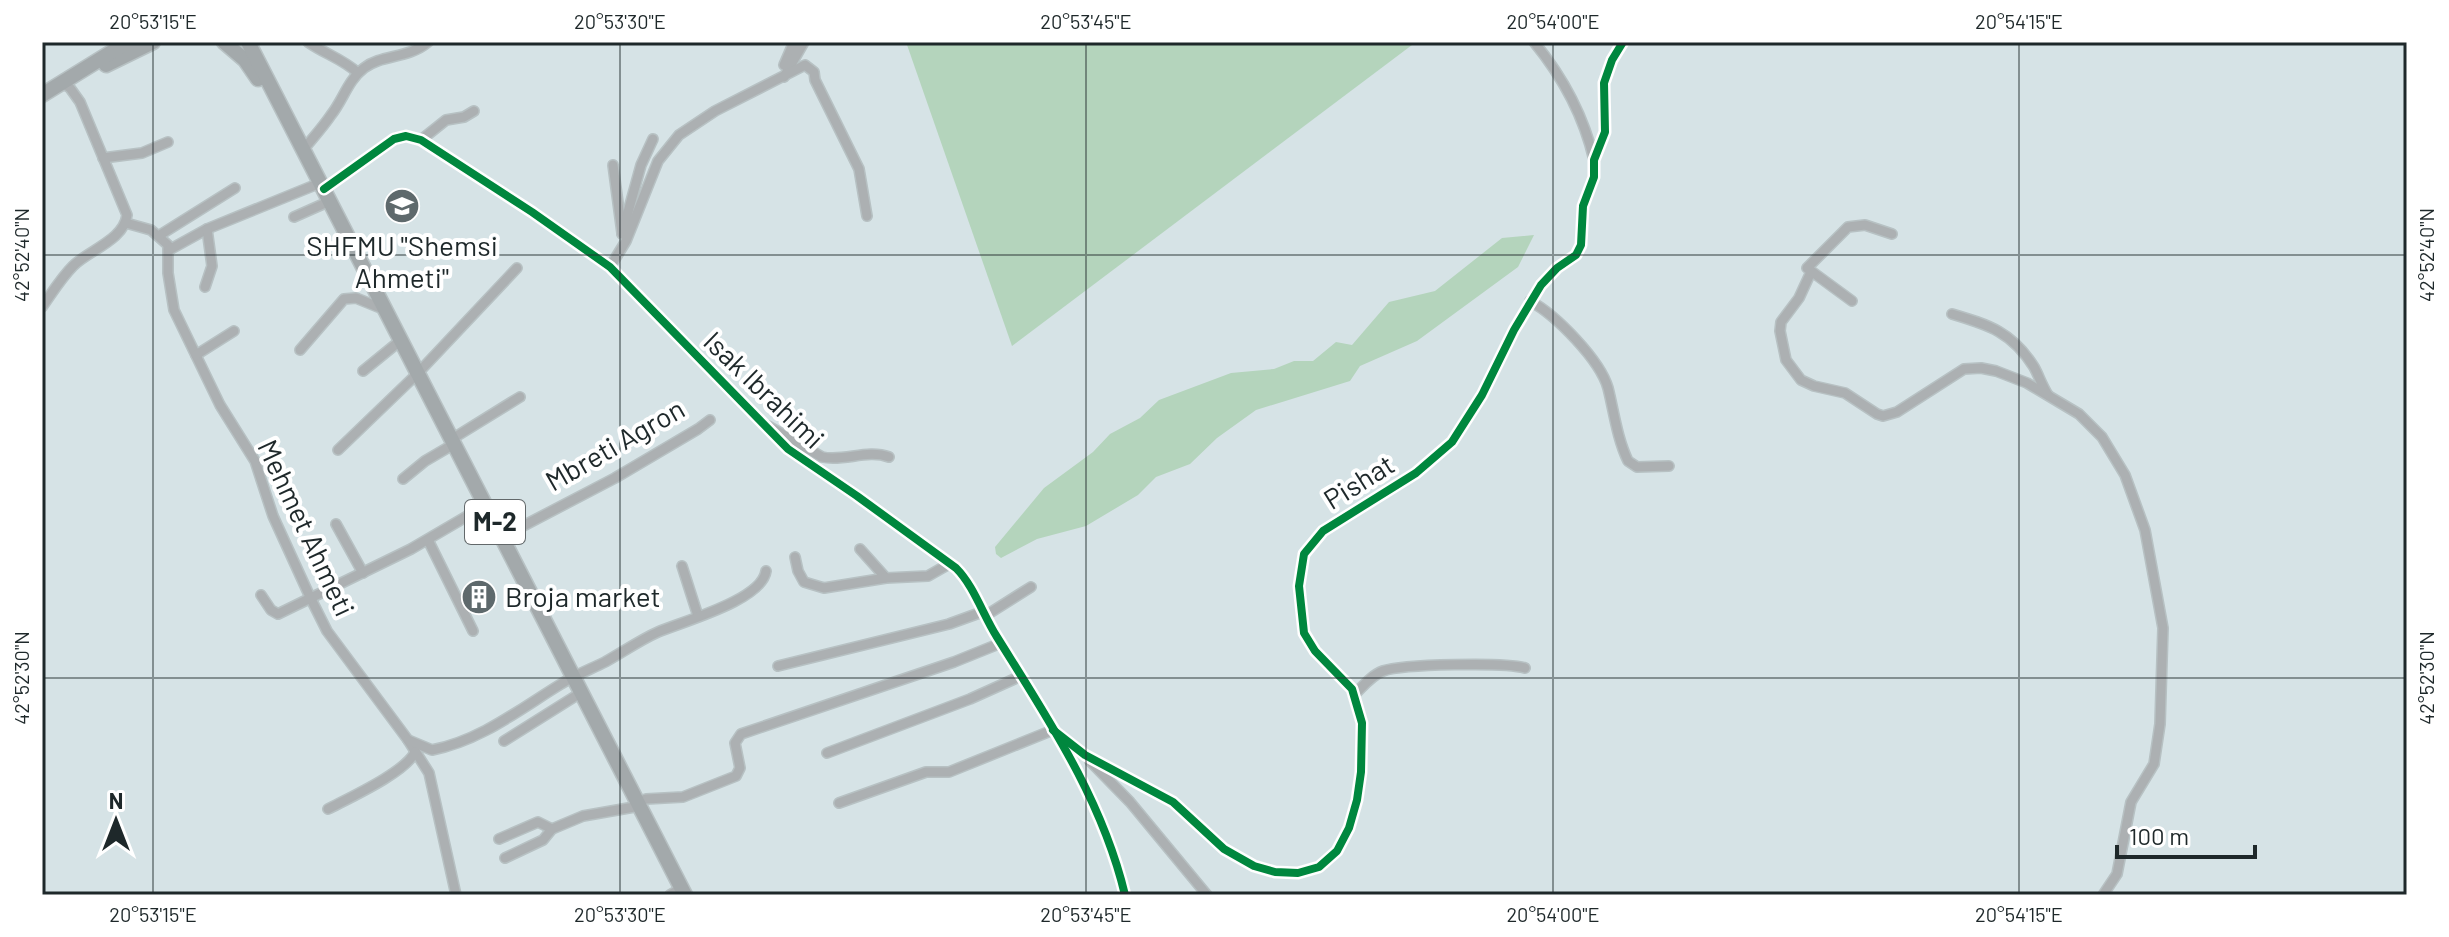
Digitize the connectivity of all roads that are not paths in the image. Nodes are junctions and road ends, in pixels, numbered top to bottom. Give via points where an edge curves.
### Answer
1 (112, 42) edge
2 (128, 42) edge
3 (153, 42) edge
4 (224, 42) edge
5 (248, 42) edge
6 (308, 42) edge
7 (794, 42) edge
8 (804, 42) edge
9 (1534, 42) edge
10 (1623, 42) edge
11 (427, 43) edge
12 (358, 73) junction
13 (784, 77) junction
14 (65, 81) junction
15 (42, 95) edge
16 (282, 110) junction
17 (474, 111) dead end
18 (653, 139) dead end
19 (421, 140) junction
20 (168, 142) dead end
21 (303, 150) junction
22 (103, 158) junction
23 (1594, 160) junction
24 (613, 165) dead end
25 (235, 188) dead end
26 (325, 191) junction
27 (867, 216) dead end
28 (294, 217) dead end
29 (126, 223) junction
30 (207, 229) junction
31 (622, 234) junction
32 (1892, 234) dead end
33 (160, 235) junction
34 (621, 248) junction
35 (169, 250) junction
36 (610, 267) junction
37 (517, 268) dead end
38 (1811, 272) junction
39 (205, 287) dead end
40 (1530, 301) junction
41 (1852, 301) dead end
42 (42, 307) edge
43 (386, 311) junction
44 (1952, 314) dead end
45 (234, 331) dead end
46 (401, 340) junction
47 (300, 350) dead end
48 (196, 355) junction
49 (363, 371) dead end
50 (418, 373) junction
51 (2048, 395) junction
52 (520, 397) dead end
53 (710, 420) dead end
54 (758, 421) junction
55 (453, 441) junction
56 (338, 450) dead end
57 (889, 457) dead end
58 (1669, 466) dead end
59 (403, 479) dead end
60 (486, 505) junction
61 (336, 524) dead end
62 (502, 537) junction
63 (428, 540) junction
64 (860, 549) dead end
65 (795, 557) dead end
66 (949, 564) junction
67 (682, 566) dead end
68 (766, 571) dead end
69 (363, 573) junction
70 (886, 578) junction
71 (1031, 587) dead end
72 (261, 595) dead end
73 (310, 597) junction
74 (984, 614) junction
75 (698, 616) junction
76 (473, 631) dead end
77 (1001, 643) junction
78 (778, 666) dead end
79 (1525, 668) dead end
80 (1021, 676) junction
81 (574, 677) junction
82 (582, 692) junction
83 (1355, 694) junction
84 (1053, 730) junction
85 (408, 740) junction
86 (504, 741) dead end
87 (415, 752) junction
88 (827, 753) dead end
89 (1085, 755) junction
90 (839, 803) dead end
91 (639, 804) junction
92 (328, 809) dead end
93 (552, 829) junction
94 (499, 839) dead end
95 (505, 858) dead end
96 (679, 893) edge
97 (456, 895) edge
98 (1125, 895) edge
99 (1207, 895) edge
100 (2103, 895) edge

1 - 14 main road
2 - 14 main road
3 - 14 main road
4 - 16 main road, M-2 via 245,60 273,107
5 - 16 main road, M-2
6 - 12 street
7 - 13 street
8 - 13 street
9 - 23 street via 1587,129
10 - 23 street, Pishat via 1604,83 1605,132
11 - 12 street via 370,63
12 - 21 street
13 - 27 street via 805,65 812,68 859,169
13 - 34 street via 697,121 670,144
14 - 15 main road
14 - 22 street via 80,102
16 - 21 main road, M-2
17 - 19 street via 440,124
18 - 31 street
19 - 26 street via 394,139
19 - 36 street, Isak Ibrahimi
20 - 22 street via 142,153
21 - 26 main road, M-2
22 - 29 street
23 - 40 street, Pishat via 1579,251 1549,275
24 - 31 street
25 - 33 street
26 - 28 street
26 - 30 street
26 - 43 main road, M-2
29 - 33 street
29 - 42 street via 73,266
30 - 35 street
30 - 39 street via 212,266
31 - 34 street
32 - 38 street via 1865,225 1848,227 1807,268
33 - 35 street, Mehmet Ahmeti
34 - 36 street
35 - 48 street, Mehmet Ahmeti via 174,310
36 - 54 street, Isak Ibrahimi
37 - 50 street
38 - 41 street
38 - 51 street via 1780,331 1788,366 1807,383 1845,393 1880,416 1897,412 1971,368 1996,371
40 - 58 street via 1598,364 1628,461 1637,467
40 - 83 street, Pishat via 1452,442 1416,473 1323,531 1304,554 1299,595 1304,633
43 - 46 main road, M-2
43 - 47 street via 356,298 344,299
44 - 51 street via 1991,325 2012,341
45 - 48 street
46 - 49 street
46 - 50 main road, M-2
48 - 73 street, Mehmet Ahmeti via 255,461
50 - 55 main road, M-2
50 - 56 street
51 - 100 street via 2095,427 2125,475 2145,530 2163,628 2157,754 2131,802 2117,874
52 - 55 street
53 - 62 street, Mbreti Agron
54 - 57 street, Isak Ibrahimi via 822,457
54 - 66 street, Isak Ibrahimi via 788,449
55 - 59 street
55 - 60 main road, M-2
60 - 62 main road, M-2
60 - 63 street
61 - 69 street
62 - 81 main road, M-2
63 - 69 street
63 - 76 street
64 - 70 street
65 - 70 street via 801,578 815,586
66 - 70 street via 928,576
66 - 74 street, Isak Ibrahimi via 961,574
67 - 75 street
68 - 75 street via 757,588
69 - 73 street
71 - 74 street
72 - 73 street via 275,614
73 - 85 street, Mehmet Ahmeti via 327,631
74 - 77 street, Isak Ibrahimi
74 - 78 street
75 - 81 street
77 - 80 street, Isak Ibrahimi
77 - 91 street via 741,734 735,743 740,768 736,776 683,797 650,798
79 - 83 street via 1501,664 1392,669 1372,677
80 - 84 street, Isak Ibrahimi
80 - 88 street
81 - 82 main road, M-2
81 - 85 street via 455,744 432,750
82 - 86 street
82 - 91 main road, M-2
83 - 89 street via 1362,738 1357,800 1337,851 1309,870 1275,872 1240,859 1173,802
84 - 89 street
84 - 90 street via 949,772 926,772
84 - 98 street, Isak Ibrahimi via 1098,811
85 - 87 street, Mehmet Ahmeti
87 - 92 street via 389,776
87 - 97 street, Mehmet Ahmeti via 429,773
89 - 99 street
91 - 93 street via 595,812
91 - 96 main road, M-2
93 - 94 street via 538,822
93 - 95 street via 543,840

